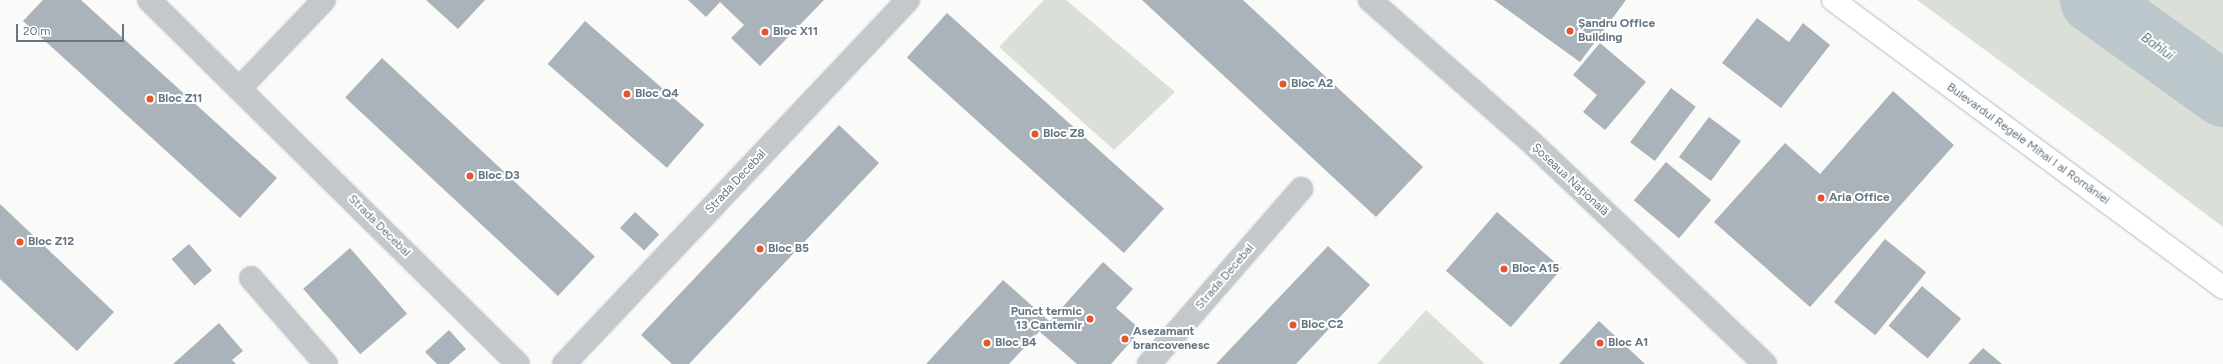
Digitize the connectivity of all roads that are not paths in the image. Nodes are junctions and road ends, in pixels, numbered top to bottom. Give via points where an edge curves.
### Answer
1 (149, 0) edge
2 (324, 0) edge
3 (908, 0) edge
4 (1370, 0) edge
5 (1833, 0) edge
6 (239, 89) junction
7 (1301, 190) dead end
8 (251, 278) dead end
9 (2223, 288) edge
10 (326, 364) edge
11 (518, 364) edge
12 (564, 364) edge
13 (1149, 364) edge
14 (1765, 364) edge

1 - 6 street, Strada Decebal
2 - 6 street
3 - 12 street, Strada Decebal
4 - 14 street, Șoseaua Națională via 1528,140
5 - 9 main road, Bulevardul Regele Mihai I al României
6 - 11 street, Strada Decebal
7 - 13 street, Strada Decebal
8 - 10 street

